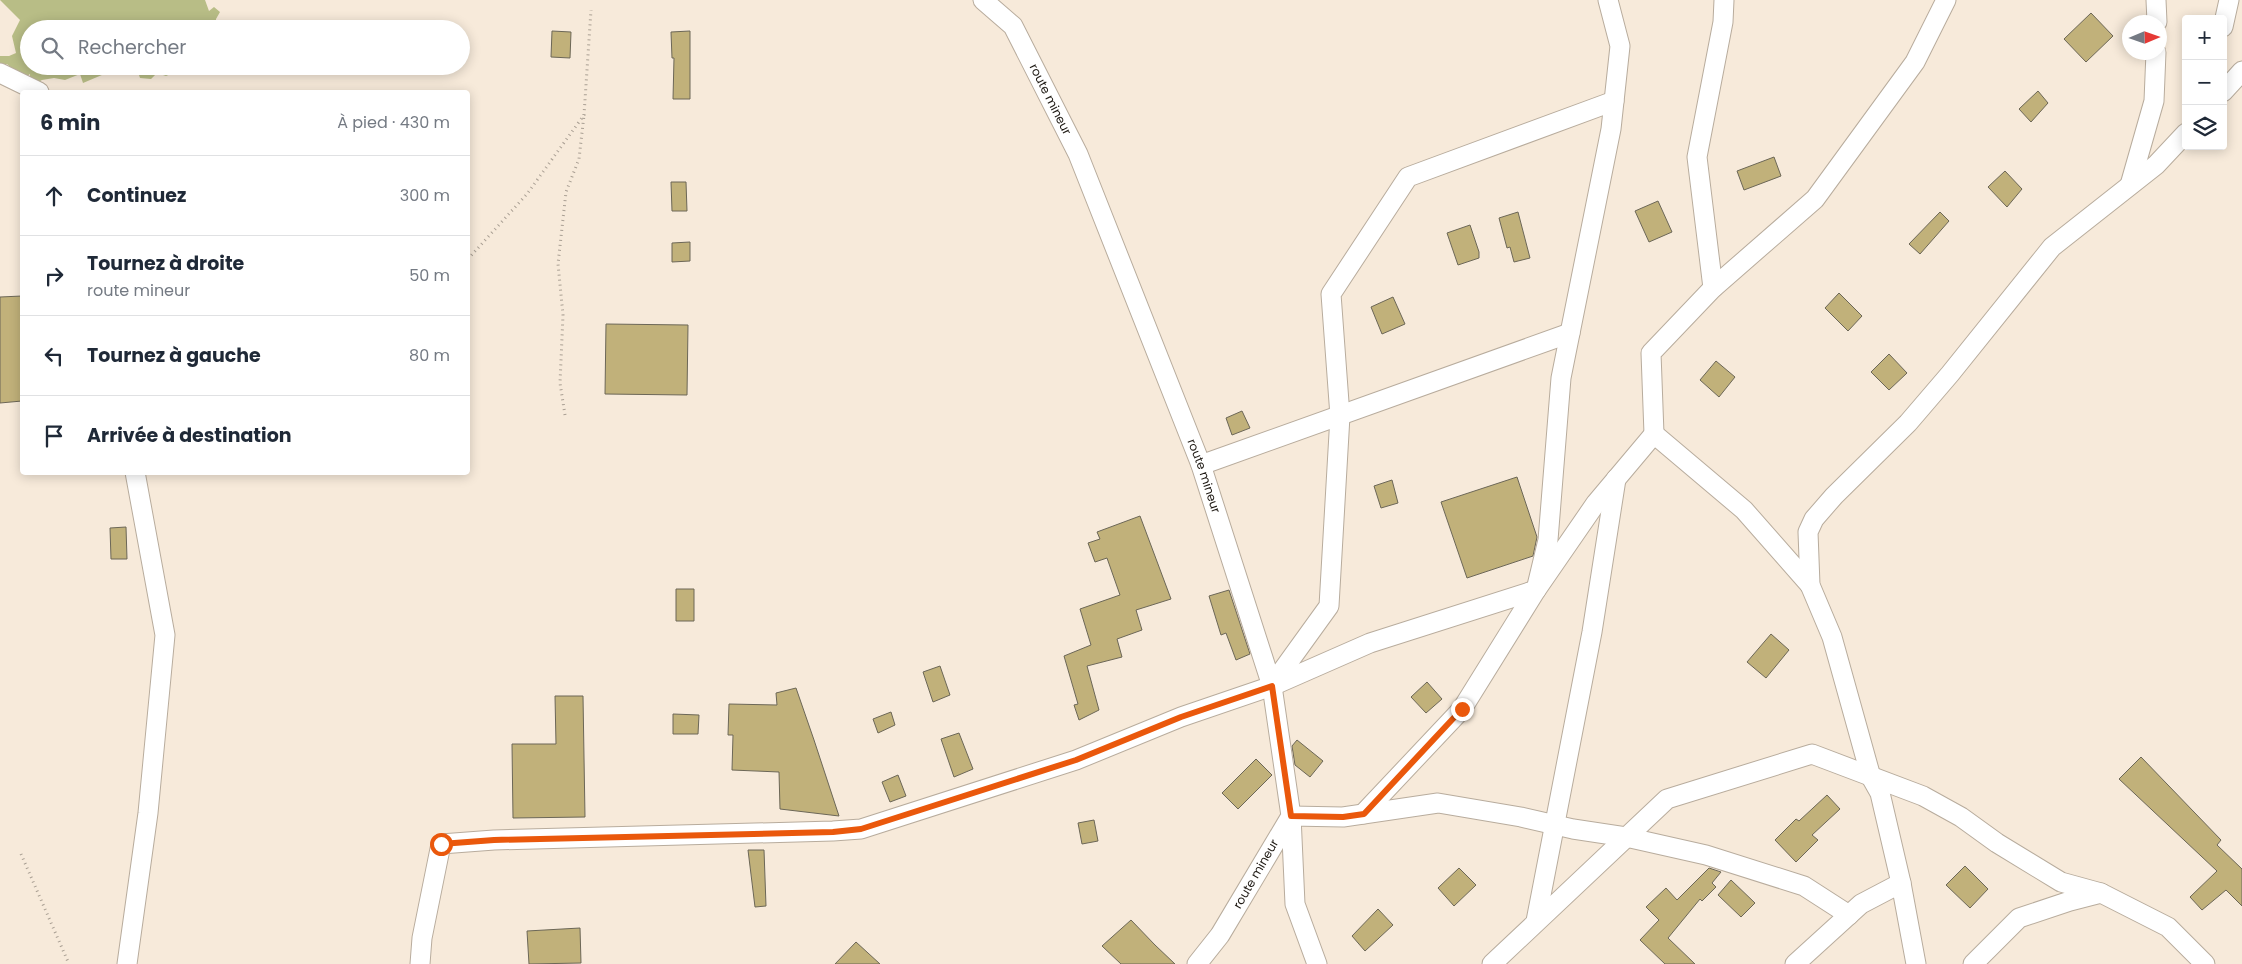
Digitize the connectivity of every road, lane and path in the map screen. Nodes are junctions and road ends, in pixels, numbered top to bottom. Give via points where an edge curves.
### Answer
1 (983, 0) edge
2 (1608, 0) edge
3 (1724, 0) edge
4 (1946, 0) edge
5 (2156, 0) edge
6 (2229, 0) edge
7 (591, 10) dead end
8 (2157, 15) edge
9 (2226, 15) edge
10 (2156, 60) edge
11 (2242, 71) edge
12 (0, 72) edge
13 (2227, 88) edge
14 (35, 90) edge
15 (1614, 101) junction
16 (584, 115) junction
17 (2182, 137) edge
18 (2130, 185) junction
19 (470, 257) edge
20 (1713, 288) junction
21 (1570, 333) junction
22 (565, 415) dead end
23 (1340, 416) junction
24 (1654, 434) junction
25 (1201, 465) junction
26 (136, 475) edge
27 (1616, 480) junction
28 (1810, 585) junction
29 (1536, 590) junction
30 (1272, 686) junction
31 (1871, 778) junction
32 (1364, 814) junction
33 (1291, 816) junction
34 (1555, 826) junction
35 (1626, 837) junction
36 (21, 854) dead end
37 (1900, 883) junction
38 (2101, 894) junction
39 (1849, 915) junction
40 (1536, 921) junction
41 (69, 964) edge
42 (127, 964) edge
43 (420, 964) edge
44 (1197, 964) edge
45 (1317, 964) edge
46 (1492, 964) edge
47 (1795, 964) edge
48 (1916, 964) edge
49 (1973, 964) edge
50 (2204, 964) edge

1 - 25 street, route mineur via 1013,26 1078,154
2 - 15 street via 1620,46
3 - 20 street via 1723,22 1698,156
4 - 20 street via 1915,62 1815,199
5 - 8 street
6 - 9 street
7 - 16 path
10 - 18 street via 2154,101
11 - 13 street
12 - 14 street
15 - 21 street
15 - 23 street via 1408,177 1331,294
16 - 19 path via 528,194
16 - 22 path via 579,158 566,192 558,264 563,315 560,383
17 - 18 street via 2156,165
18 - 28 street via 2052,247 1908,423 1814,519 1808,532
20 - 24 street via 1651,353
21 - 23 street
21 - 29 street via 1561,378 1548,540
23 - 25 street
23 - 30 street via 1329,606
24 - 27 street
24 - 28 street via 1744,510
25 - 30 street, route mineur
26 - 42 street via 165,635 148,813
27 - 29 street via 1596,503
27 - 34 street via 1592,632
28 - 31 street via 1832,637
29 - 30 street via 1370,644
29 - 32 street via 1462,709
30 - 33 street, route mineur
30 - 43 street via 1181,717 1076,760 861,829 441,844 422,938
31 - 35 street via 1812,754 1667,799
31 - 37 street via 1880,793
31 - 38 street via 1923,796 2061,882
32 - 33 street
32 - 34 street via 1438,803
33 - 44 street, route mineur via 1220,935
33 - 45 street via 1295,904
34 - 35 street
34 - 40 street
35 - 39 street via 1706,855 1804,886
35 - 40 street
36 - 41 path
37 - 39 street via 1861,904
37 - 48 street
38 - 49 street via 2019,918
38 - 50 street via 2168,927
39 - 47 street
40 - 46 street

